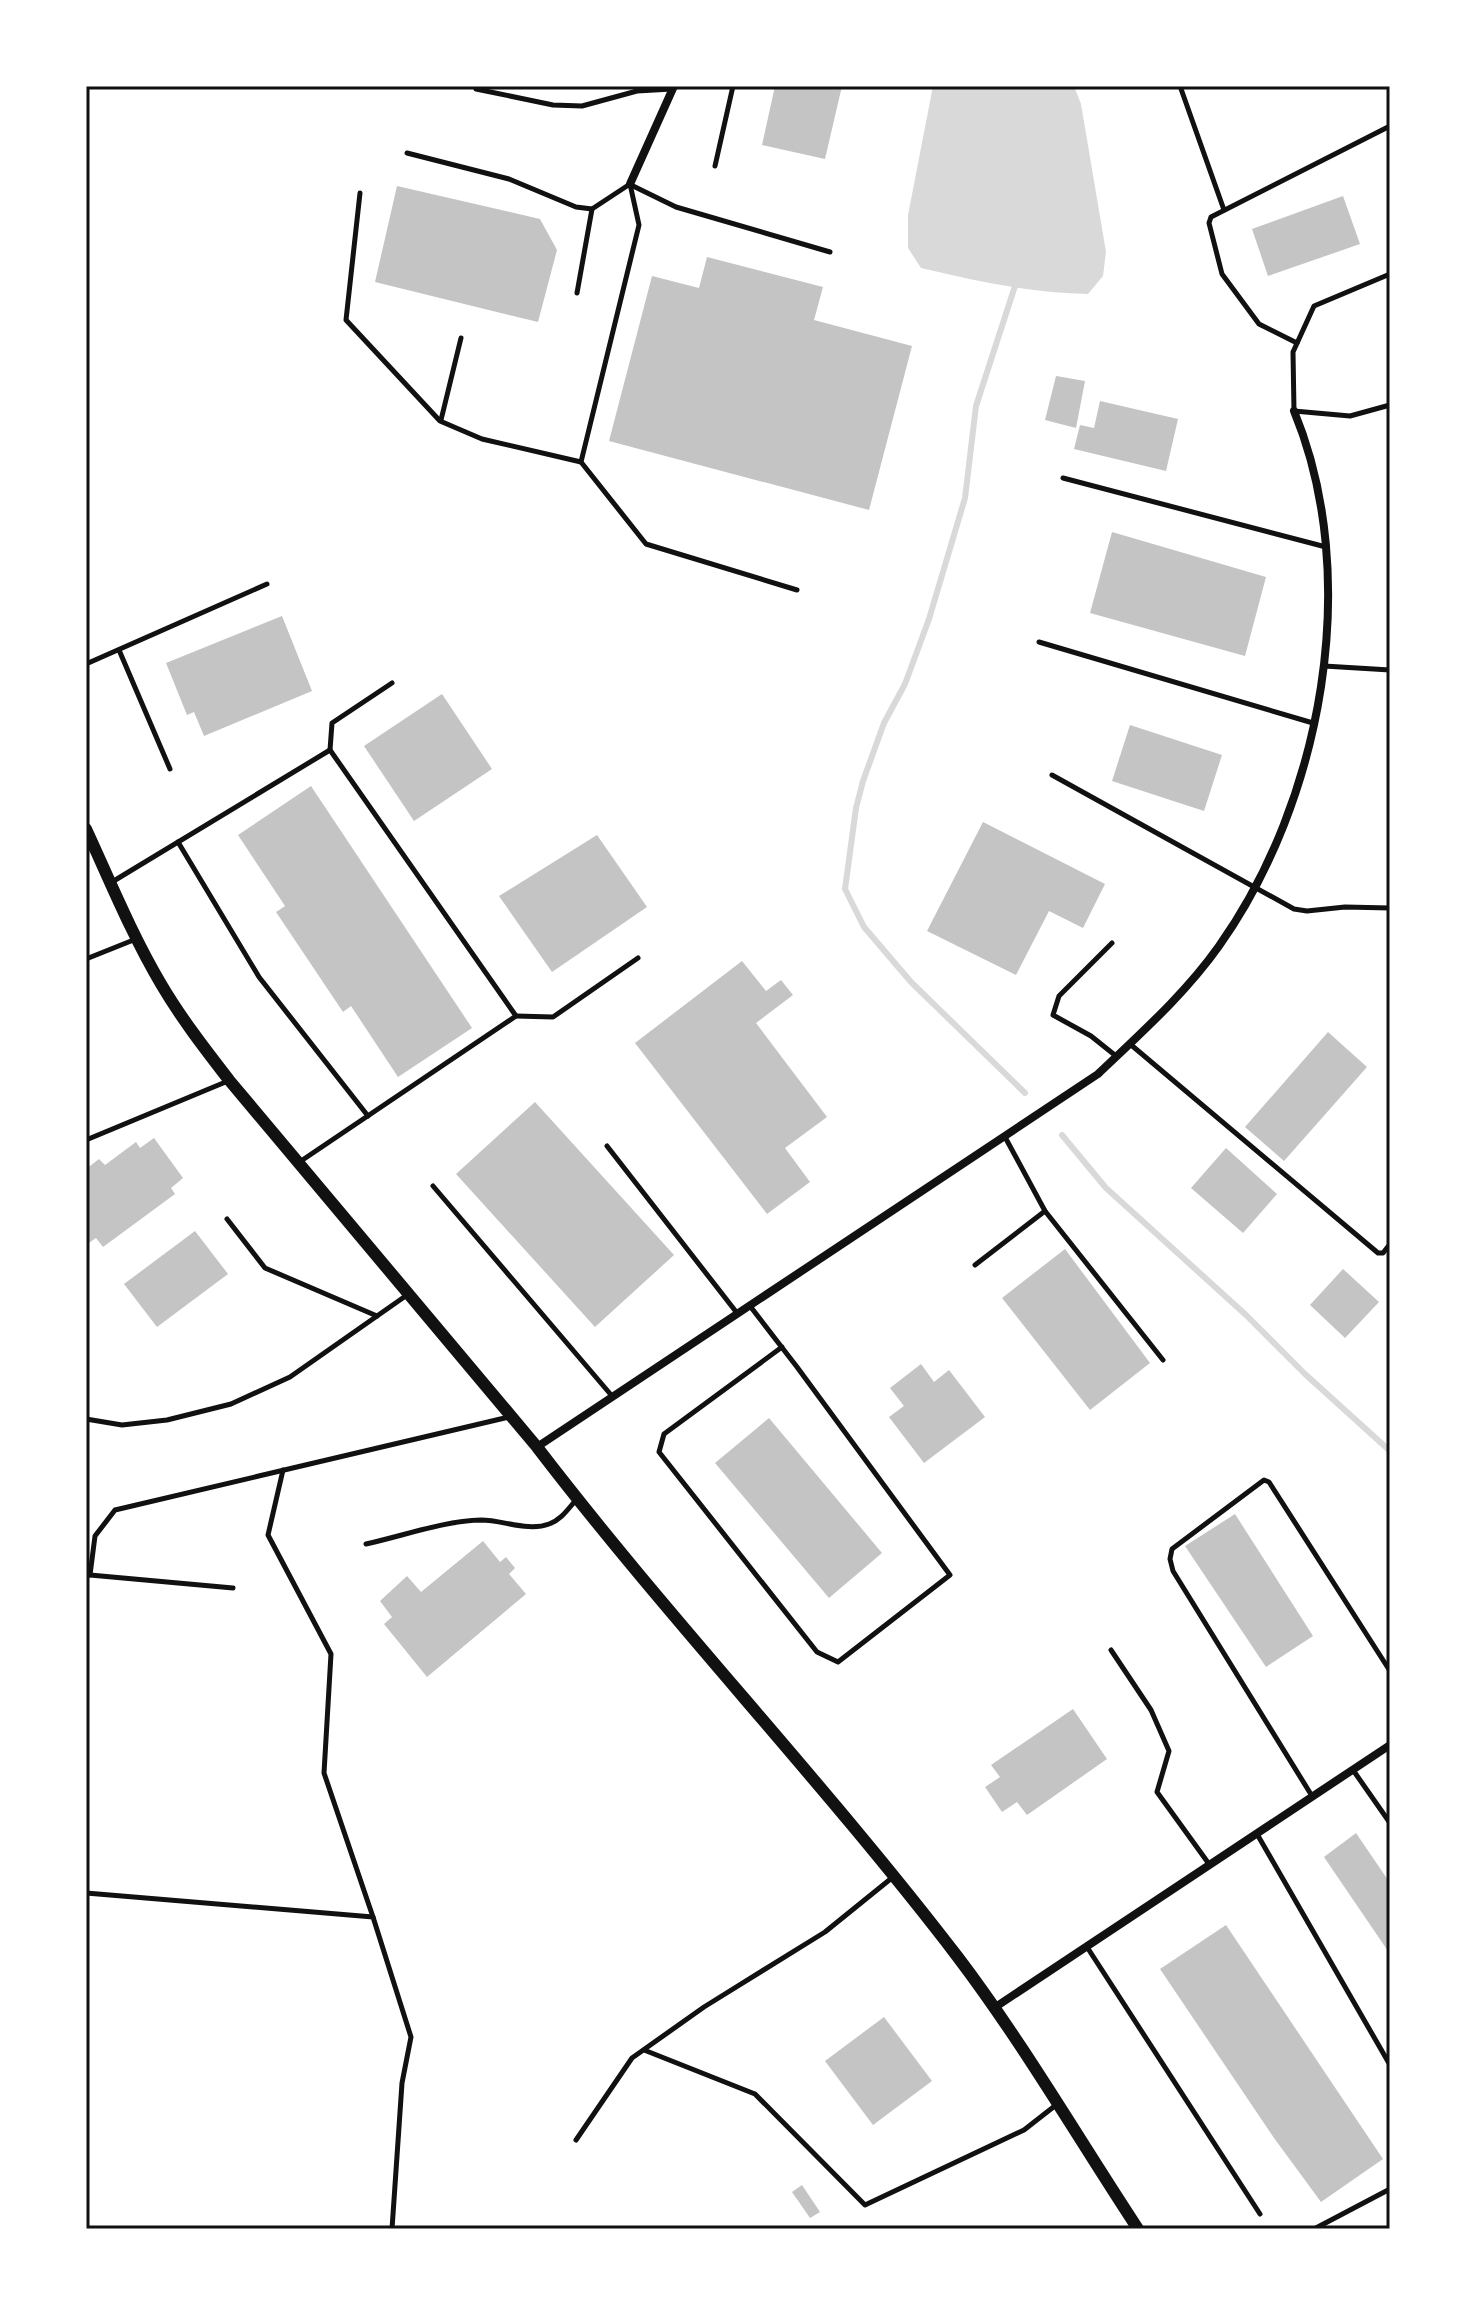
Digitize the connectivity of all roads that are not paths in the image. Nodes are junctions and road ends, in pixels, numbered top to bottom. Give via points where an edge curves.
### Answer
1 (733, 86) edge
2 (1180, 86) edge
3 (674, 88) edge
4 (476, 89) dead end
5 (1390, 126) edge
6 (407, 153) dead end
7 (715, 166) dead end
8 (630, 184) junction
9 (360, 193) dead end
10 (592, 209) junction
11 (1224, 210) junction
12 (830, 252) dead end
13 (1390, 274) edge
14 (577, 293) dead end
15 (461, 338) dead end
16 (1297, 343) junction
17 (1390, 405) edge
18 (1294, 411) junction
19 (440, 421) junction
20 (581, 462) junction
21 (1063, 478) dead end
22 (1326, 547) junction
23 (267, 584) dead end
24 (797, 590) dead end
25 (1039, 642) dead end
26 (119, 650) junction
27 (86, 664) edge
28 (1324, 666) junction
29 (1390, 670) edge
30 (392, 683) dead end
31 (1314, 723) junction
32 (330, 750) junction
33 (170, 769) dead end
34 (1052, 775) dead end
35 (86, 829) edge
36 (178, 842) junction
37 (111, 882) junction
38 (1254, 888) junction
39 (1390, 908) edge
40 (137, 939) junction
41 (1112, 943) dead end
42 (638, 958) dead end
43 (86, 959) edge
44 (516, 1016) junction
45 (1130, 1044) junction
46 (1117, 1056) junction
47 (229, 1080) junction
48 (368, 1116) junction
49 (1005, 1137) junction
50 (86, 1140) edge
51 (607, 1146) dead end
52 (298, 1163) junction
53 (433, 1186) dead end
54 (1045, 1211) junction
55 (227, 1219) dead end
56 (1390, 1244) edge
57 (975, 1265) dead end
58 (408, 1294) junction
59 (749, 1306) junction
60 (737, 1313) junction
61 (378, 1316) junction
62 (782, 1347) junction
63 (1163, 1360) dead end
64 (612, 1396) junction
65 (510, 1417) junction
66 (86, 1419) edge
67 (537, 1447) junction
68 (283, 1470) junction
69 (577, 1499) junction
70 (366, 1544) dead end
71 (88, 1574) edge
72 (233, 1588) dead end
73 (1111, 1650) dead end
74 (1390, 1671) edge
75 (1390, 1745) edge
76 (1353, 1770) junction
77 (1312, 1796) junction
78 (1390, 1823) edge
79 (1256, 1834) junction
80 (1209, 1864) junction
81 (893, 1877) junction
82 (86, 1893) edge
83 (373, 1917) junction
84 (1086, 1946) junction
85 (994, 2008) junction
86 (644, 2050) junction
87 (1390, 2065) edge
88 (1057, 2105) junction
89 (576, 2140) dead end
90 (1390, 2189) edge
91 (1260, 2214) dead end
92 (392, 2229) edge
93 (1138, 2229) edge
94 (1314, 2229) edge

1 - 7 lane
2 - 11 lane
3 - 4 lane via 637,91 582,106
3 - 8 street
5 - 11 lane
6 - 10 lane via 509,179
8 - 10 lane
8 - 12 lane via 676,207
8 - 20 lane via 639,225
9 - 19 lane via 346,320
10 - 14 lane
11 - 16 lane via 1209,223 1222,274 1259,324
13 - 16 lane via 1314,306
15 - 19 lane
16 - 18 lane
17 - 18 lane via 1350,416
18 - 22 street via 1313,467
19 - 20 lane via 482,439
20 - 24 lane via 646,544
21 - 22 lane
22 - 28 street
23 - 26 lane
25 - 31 lane
26 - 27 lane
26 - 33 lane
28 - 29 lane
28 - 31 street
30 - 32 lane via 332,723
31 - 38 street via 1278,840
32 - 36 lane
32 - 44 lane
34 - 38 lane
35 - 37 street
36 - 37 lane
36 - 48 lane via 259,977
37 - 40 street
38 - 39 lane via 1307,911
38 - 45 street via 1219,945
40 - 43 lane
40 - 47 street via 176,1009
41 - 46 lane via 1059,996 1053,1015
42 - 44 lane via 553,1017
44 - 48 lane
45 - 46 street
45 - 56 lane via 1378,1253
46 - 49 street
47 - 50 lane
47 - 52 street
48 - 52 lane
49 - 54 lane
49 - 59 street
51 - 60 lane
52 - 58 street
53 - 64 lane
54 - 57 lane
54 - 63 lane
55 - 61 lane via 265,1268
58 - 61 lane
58 - 65 street
59 - 60 street
59 - 62 lane
60 - 64 street
61 - 66 lane via 290,1377 231,1404 122,1425
62 - 62 lane via 950,1575 838,1662 817,1652 659,1452 664,1434
64 - 67 street
65 - 67 street
65 - 68 lane
67 - 69 street
68 - 71 lane via 115,1510 95,1536
68 - 83 lane via 268,1535 331,1654 324,1773
69 - 70 lane via 547,1525 482,1520
69 - 81 street
71 - 72 lane
73 - 80 lane via 1151,1710 1169,1751 1157,1792
74 - 77 lane via 1269,1482 1264,1480 1172,1549 1173,1571
75 - 76 street
76 - 77 street
76 - 78 lane
77 - 79 street
79 - 80 street
79 - 87 lane
80 - 84 street
81 - 85 street
81 - 86 lane via 825,1932
82 - 83 lane
83 - 92 lane via 411,2037 402,2083
84 - 85 street
84 - 91 lane
85 - 88 street
86 - 88 lane via 755,2094 865,2205 1024,2130
86 - 89 lane via 632,2058
88 - 93 street
90 - 94 lane

